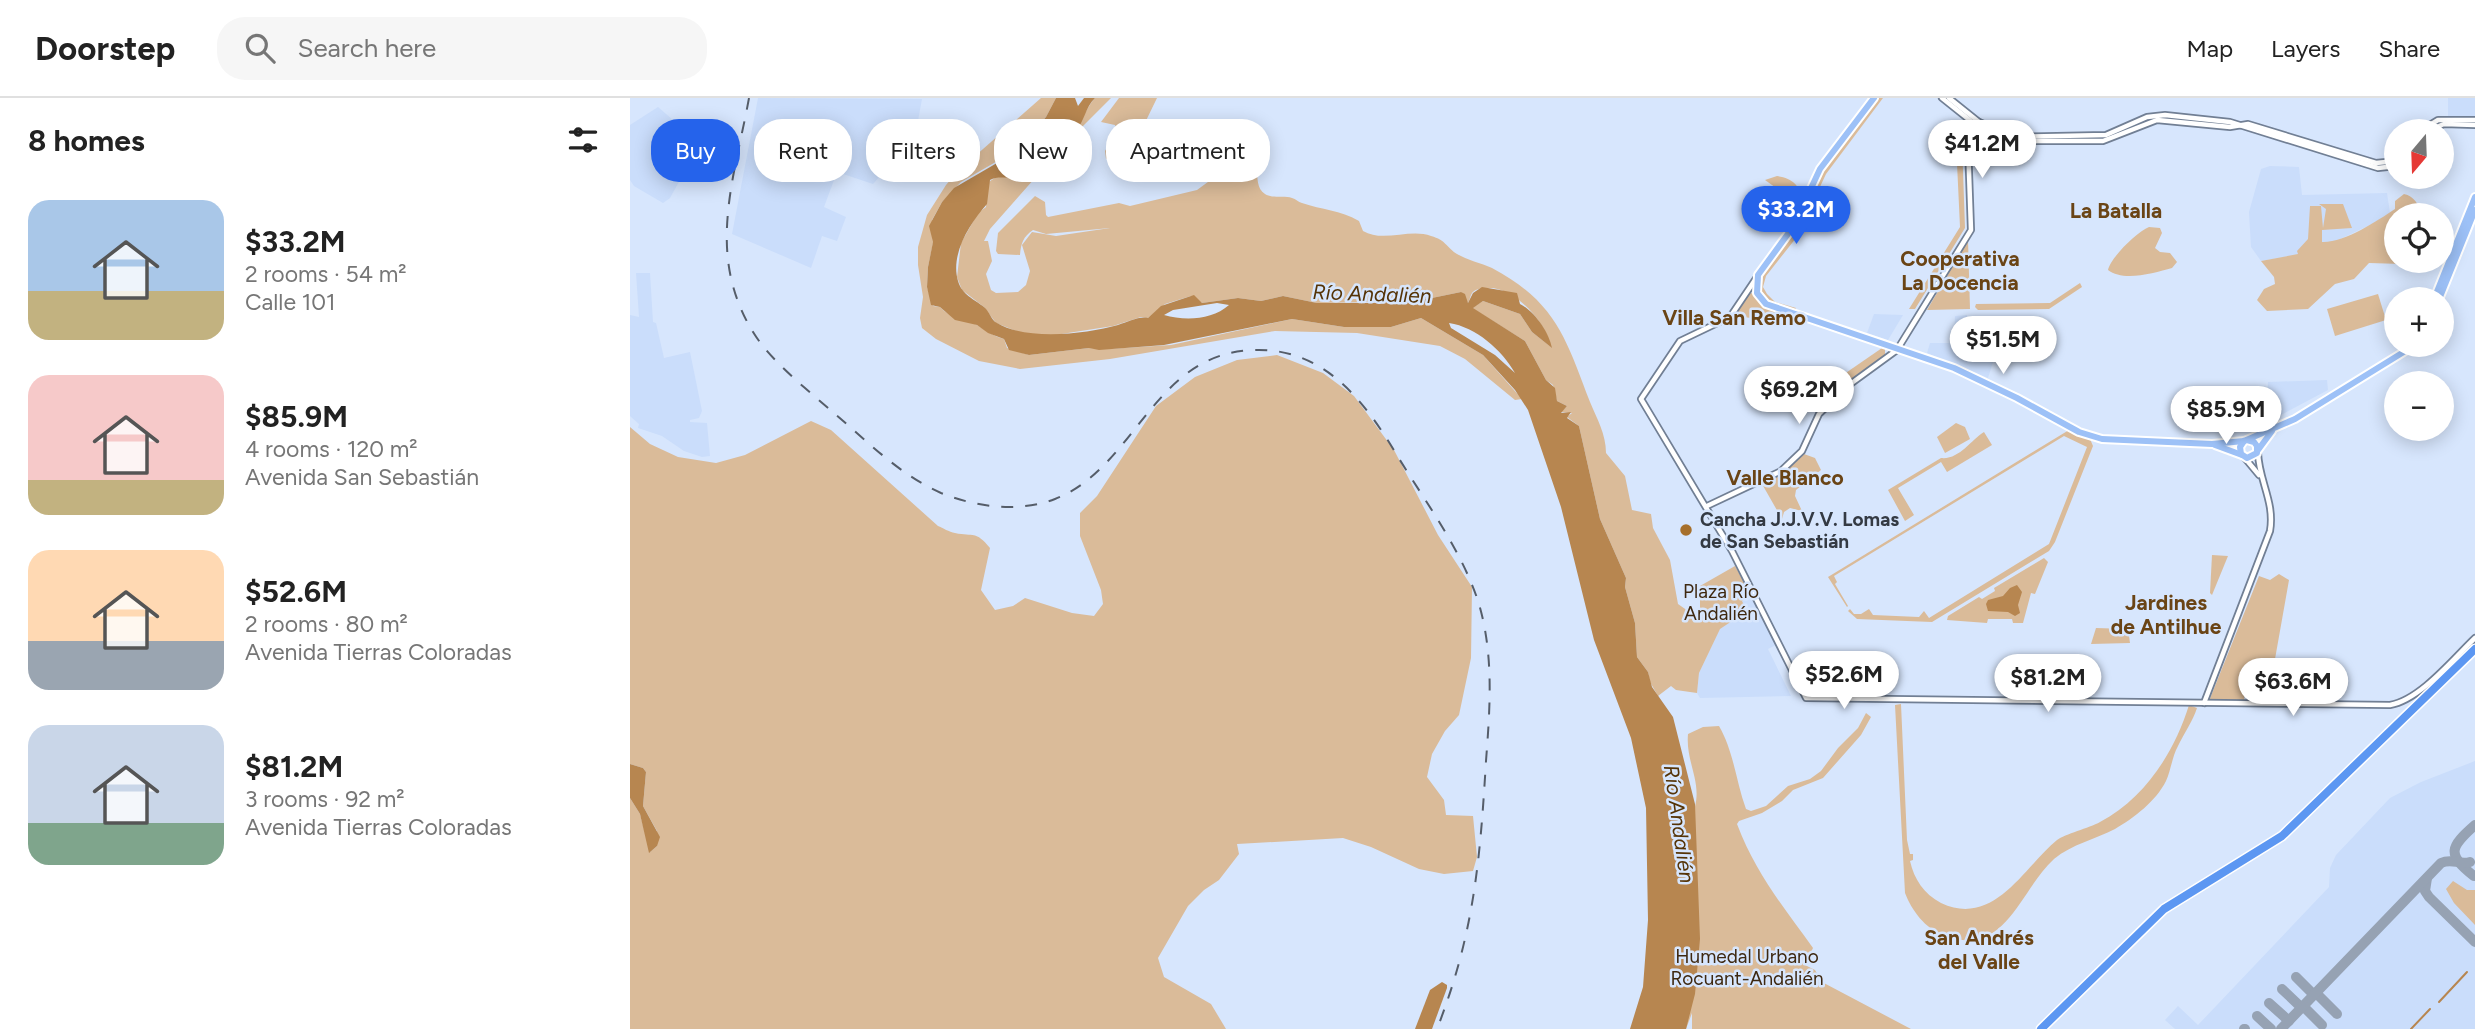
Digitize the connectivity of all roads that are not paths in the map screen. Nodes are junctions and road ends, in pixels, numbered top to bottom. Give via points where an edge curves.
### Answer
1 (1874, 98) edge
2 (1942, 98) edge
3 (1949, 98) edge
4 (2454, 120) edge
5 (2475, 122) edge
6 (1978, 124) junction
7 (2384, 163) edge
8 (2475, 197) edge
9 (2475, 210) edge
10 (1758, 275) junction
11 (2439, 287) edge
12 (2440, 287) edge
13 (1747, 291) junction
14 (1757, 293) junction
15 (1897, 350) junction
16 (2392, 357) edge
17 (2395, 357) edge
18 (2377, 368) junction
19 (2274, 430) junction
20 (2245, 441) junction
21 (2212, 444) junction
22 (2258, 451) junction
23 (2243, 456) junction
24 (2258, 462) junction
25 (2254, 469) junction
26 (2262, 478) junction
27 (1707, 506) junction
28 (2475, 638) edge
29 (2472, 653) edge
30 (2204, 703) junction
31 (2041, 1029) edge

1 - 10 main road via 1822,166 1793,227
2 - 6 street
3 - 6 street
4 - 5 street
6 - 7 street via 2013,141 2115,138 2157,120 2264,127
6 - 15 street via 1968,144 1971,230
8 - 11 main road
9 - 12 main road
10 - 13 street
10 - 14 main road
13 - 14 main road
13 - 27 street via 1728,319 1680,341 1641,399
14 - 15 main road via 1772,307
15 - 21 main road via 1975,377 2086,435
15 - 27 street via 1819,414 1802,451 1781,471
16 - 18 main road
17 - 18 main road
18 - 19 main road
19 - 20 main road
19 - 22 main road
20 - 21 main road
20 - 22 main road via 2255,443
20 - 23 main road via 2240,447
21 - 23 main road
22 - 23 main road via 2251,458
22 - 24 street
23 - 25 street
24 - 25 street
24 - 26 street
25 - 26 street
26 - 30 street via 2271,505 2270,531
27 - 30 street via 1806,698
28 - 30 street via 2416,693 2394,705
29 - 31 highway via 2282,836 2164,909

